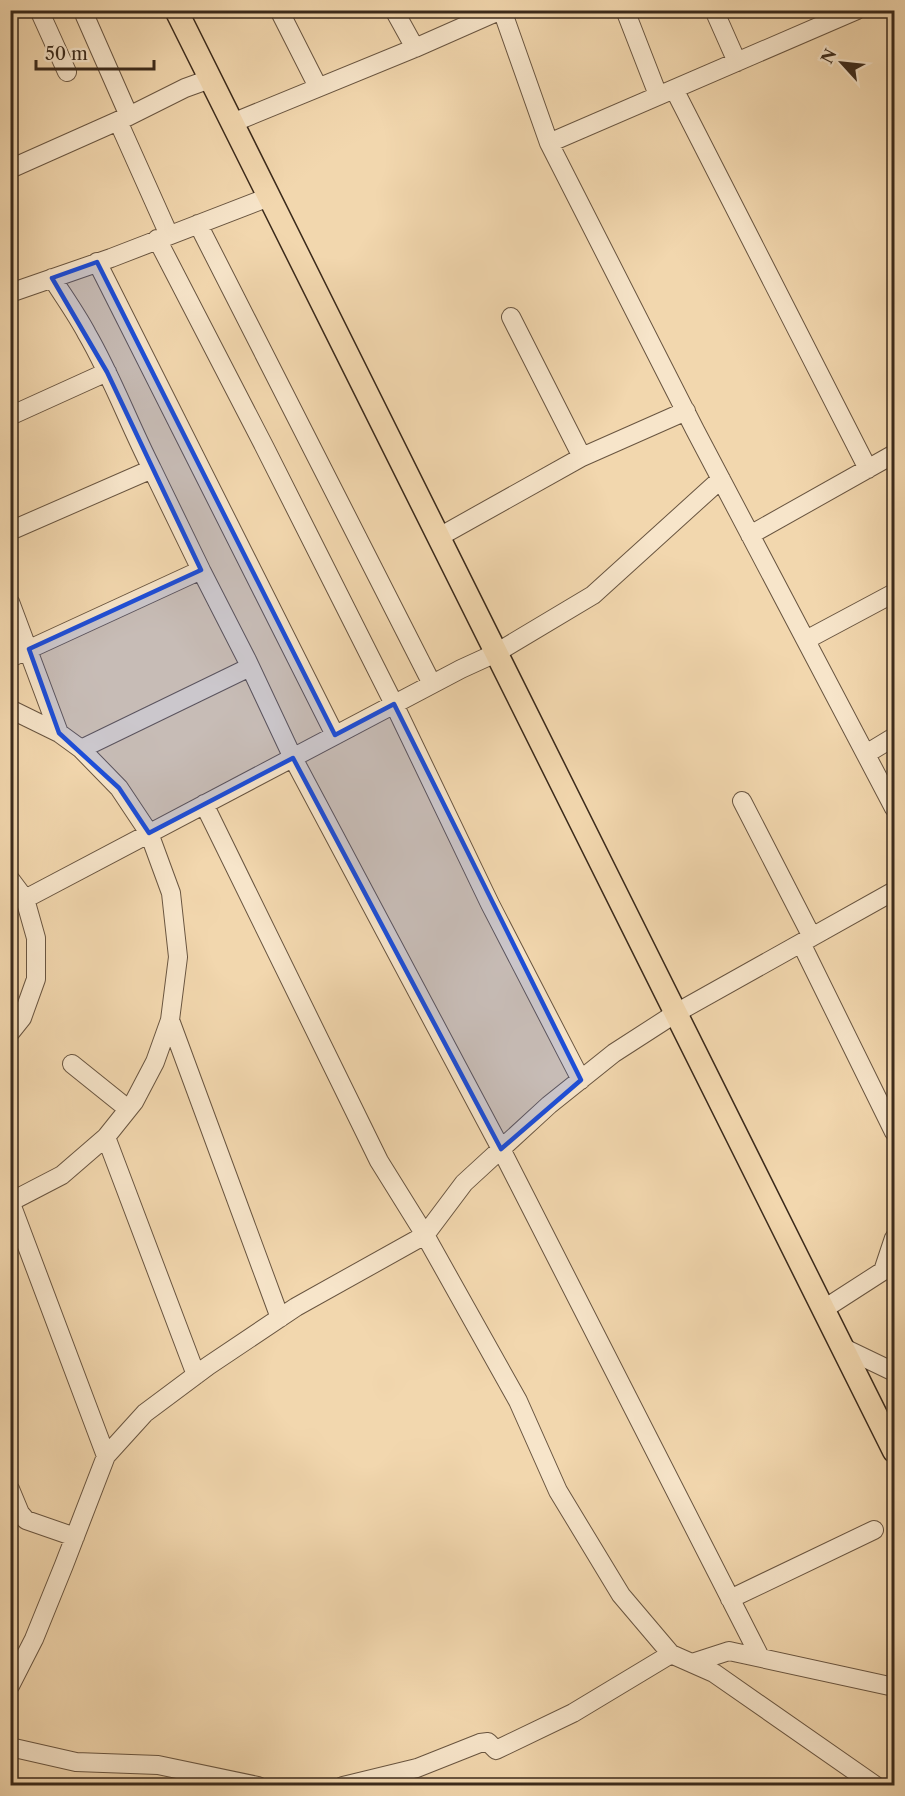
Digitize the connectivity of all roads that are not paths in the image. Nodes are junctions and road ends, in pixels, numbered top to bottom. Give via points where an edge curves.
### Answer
1 (39, 10) edge
2 (176, 10) edge
3 (279, 10) edge
4 (394, 10) edge
5 (501, 10) edge
6 (624, 10) edge
7 (714, 10) edge
8 (857, 10) edge
9 (85, 16) dead end
10 (415, 48) junction
11 (736, 62) junction
12 (67, 72) dead end
13 (210, 79) junction
14 (318, 87) junction
15 (666, 92) junction
16 (123, 118) junction
17 (232, 123) junction
18 (549, 143) junction
19 (10, 169) edge
20 (269, 197) junction
21 (198, 224) junction
22 (163, 237) junction
23 (97, 262) junction
24 (52, 278) junction
25 (10, 293) edge
26 (511, 317) dead end
27 (107, 372) junction
28 (686, 411) junction
29 (10, 416) edge
30 (894, 454) edge
31 (582, 457) junction
32 (152, 469) junction
33 (868, 470) junction
34 (721, 479) junction
35 (10, 531) edge
36 (750, 535) junction
37 (439, 537) junction
38 (201, 570) junction
39 (894, 593) edge
40 (10, 602) edge
41 (806, 639) junction
42 (29, 649) junction
43 (496, 652) junction
44 (10, 658) edge
45 (250, 667) junction
46 (432, 684) junction
47 (394, 704) junction
48 (10, 709) edge
49 (59, 733) junction
50 (335, 735) junction
51 (894, 737) edge
52 (81, 749) junction
53 (866, 754) junction
54 (293, 758) junction
55 (742, 801) dead end
56 (204, 804) junction
57 (894, 808) edge
58 (149, 833) junction
59 (10, 879) edge
60 (894, 891) edge
61 (25, 899) junction
62 (807, 940) junction
63 (676, 1013) junction
64 (170, 1020) junction
65 (10, 1033) edge
66 (72, 1064) dead end
67 (580, 1080) junction
68 (128, 1109) junction
69 (894, 1132) edge
70 (106, 1137) junction
71 (501, 1149) junction
72 (11, 1202) edge
73 (425, 1235) junction
74 (894, 1238) edge
75 (824, 1309) junction
76 (280, 1318) junction
77 (842, 1347) junction
78 (894, 1372) edge
79 (196, 1375) junction
80 (894, 1451) edge
81 (106, 1456) junction
82 (10, 1490) edge
83 (874, 1530) dead end
84 (75, 1537) junction
85 (730, 1599) junction
86 (671, 1654) junction
87 (760, 1657) junction
88 (692, 1663) junction
89 (10, 1686) edge
90 (894, 1688) edge
91 (10, 1748) edge
92 (258, 1785) edge
93 (343, 1785) edge
94 (876, 1785) edge

1 - 12 street
2 - 13 main road
3 - 14 street
4 - 10 street
5 - 10 street
5 - 18 street
6 - 15 street
7 - 11 street
8 - 11 street
9 - 16 street
10 - 14 street
11 - 15 street
13 - 16 street
13 - 17 main road
14 - 17 street
15 - 18 street
15 - 33 street
16 - 19 street
16 - 22 street
17 - 20 main road
18 - 28 street
20 - 21 street
20 - 37 main road
21 - 22 street
21 - 46 street
22 - 23 street
22 - 47 street
23 - 24 street
23 - 50 street
24 - 25 street
24 - 27 street
26 - 31 street
27 - 29 street
27 - 32 street
28 - 31 street
28 - 34 street
30 - 33 street
31 - 37 street
32 - 35 street
32 - 38 street
33 - 36 street
34 - 36 street
34 - 43 street via 593,595
36 - 41 street
37 - 43 main road
38 - 42 street
38 - 45 street
39 - 41 street
40 - 42 street
41 - 53 street
42 - 44 street
42 - 49 street
43 - 46 street
43 - 63 main road
45 - 52 street
45 - 54 street
46 - 47 street
47 - 50 street
47 - 67 street
48 - 49 street
49 - 52 street
50 - 54 street
51 - 53 street
52 - 58 street via 119,788
53 - 57 street
54 - 56 street
54 - 71 street
55 - 62 street
56 - 58 street
56 - 73 street via 379,1161
58 - 61 street
58 - 64 street via 171,893 178,957
59 - 61 street
60 - 62 street
61 - 65 street via 36,938 36,979 22,1018
62 - 63 street
62 - 69 street
63 - 67 street
63 - 75 main road
64 - 68 street via 155,1062
64 - 76 street
66 - 68 street
67 - 71 street
68 - 70 street
70 - 72 street via 62,1175
70 - 79 street
71 - 73 street via 464,1182
71 - 85 street
72 - 81 street
73 - 76 street
73 - 86 street via 518,1401 558,1491 621,1595
74 - 75 street via 883,1271
75 - 77 main road
76 - 79 street
77 - 78 street
77 - 80 main road
79 - 81 street via 145,1413
81 - 84 street
82 - 84 street via 26,1520
83 - 85 street
84 - 89 street via 34,1639
85 - 87 street
86 - 88 street
86 - 93 street via 573,1713 496,1750 488,1742 480,1743 417,1768
87 - 88 street via 729,1651
87 - 90 street
88 - 94 street via 714,1673
91 - 92 street via 76,1762 158,1765

